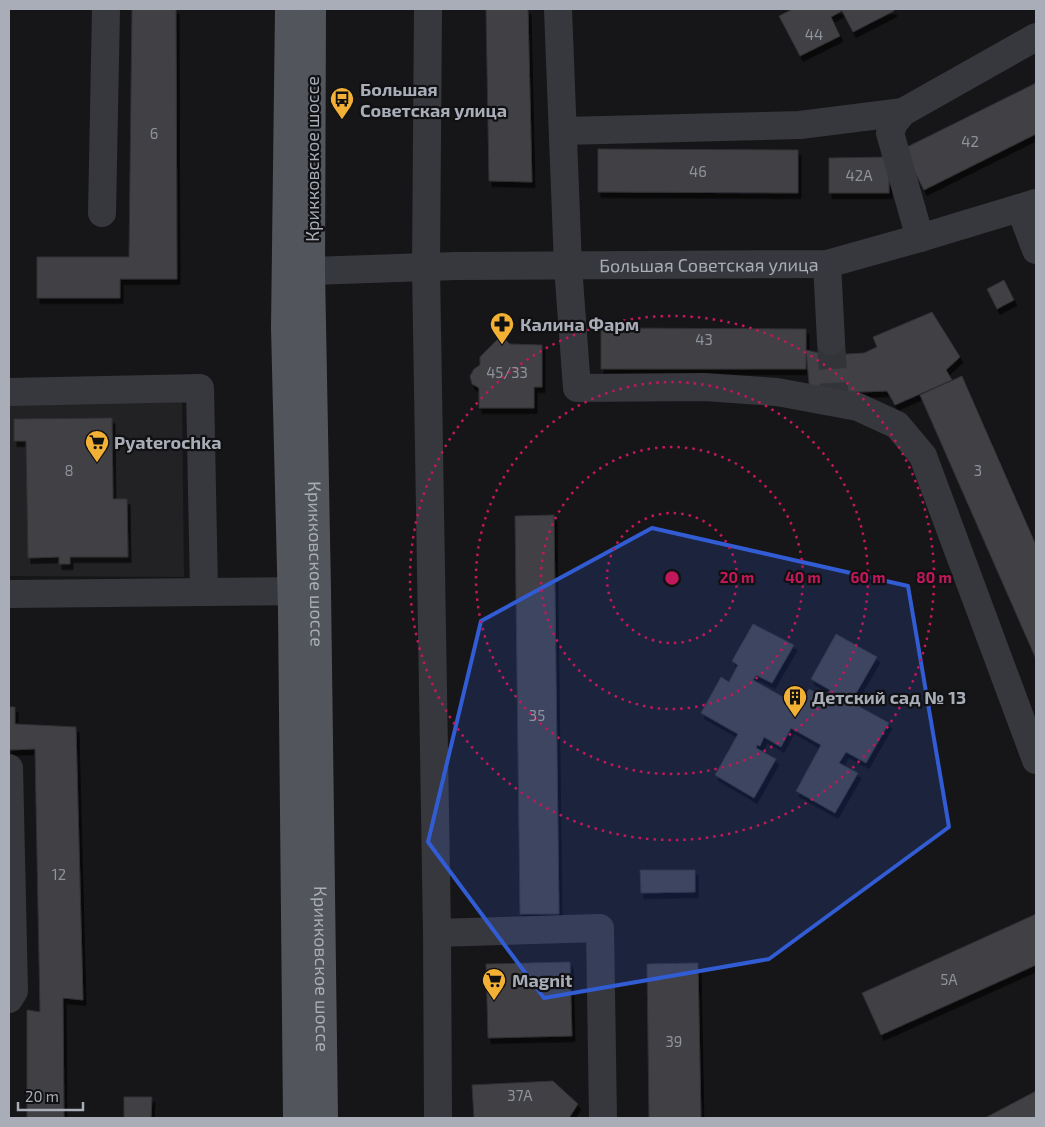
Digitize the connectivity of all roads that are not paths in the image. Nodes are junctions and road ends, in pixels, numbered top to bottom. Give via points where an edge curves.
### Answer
1 (106, 9) edge
2 (289, 9) edge
3 (312, 9) edge
4 (428, 9) edge
5 (558, 9) edge
6 (1036, 37) edge
7 (903, 112) junction
8 (563, 131) junction
9 (1028, 206) edge
10 (102, 213) dead end
11 (920, 238) junction
12 (1036, 250) edge
13 (827, 264) junction
14 (568, 266) junction
15 (426, 268) junction
16 (311, 272) junction
17 (831, 341) tunnel mouth
18 (9, 392) edge
19 (304, 591) junction
20 (204, 592) junction
21 (9, 594) edge
22 (1036, 760) edge
23 (9, 768) edge
24 (437, 933) junction
25 (9, 999) edge
26 (297, 1118) edge
27 (324, 1118) edge
28 (438, 1118) edge
29 (603, 1118) edge

1 - 10 street
2 - 19 main road via 286,328
3 - 16 main road, Крикковское шоссе
4 - 15 street
5 - 8 street
6 - 7 street
7 - 8 street via 800,125
7 - 11 street via 890,133
8 - 14 street
9 - 11 street, Большая Советская улица
9 - 12 street
11 - 13 street, Большая Советская улица
13 - 14 street, Большая Советская улица
13 - 17 street
14 - 15 street, Большая Советская улица
14 - 22 street via 576,388 704,387 777,392 858,407 897,425 923,456
15 - 16 street, Большая Советская улица
15 - 24 street
16 - 19 main road, Крикковское шоссе
18 - 20 street via 200,388
19 - 20 street
19 - 26 main road
19 - 27 main road, Крикковское шоссе
20 - 21 street
23 - 25 street via 14,991
24 - 28 street
24 - 29 street via 600,928

